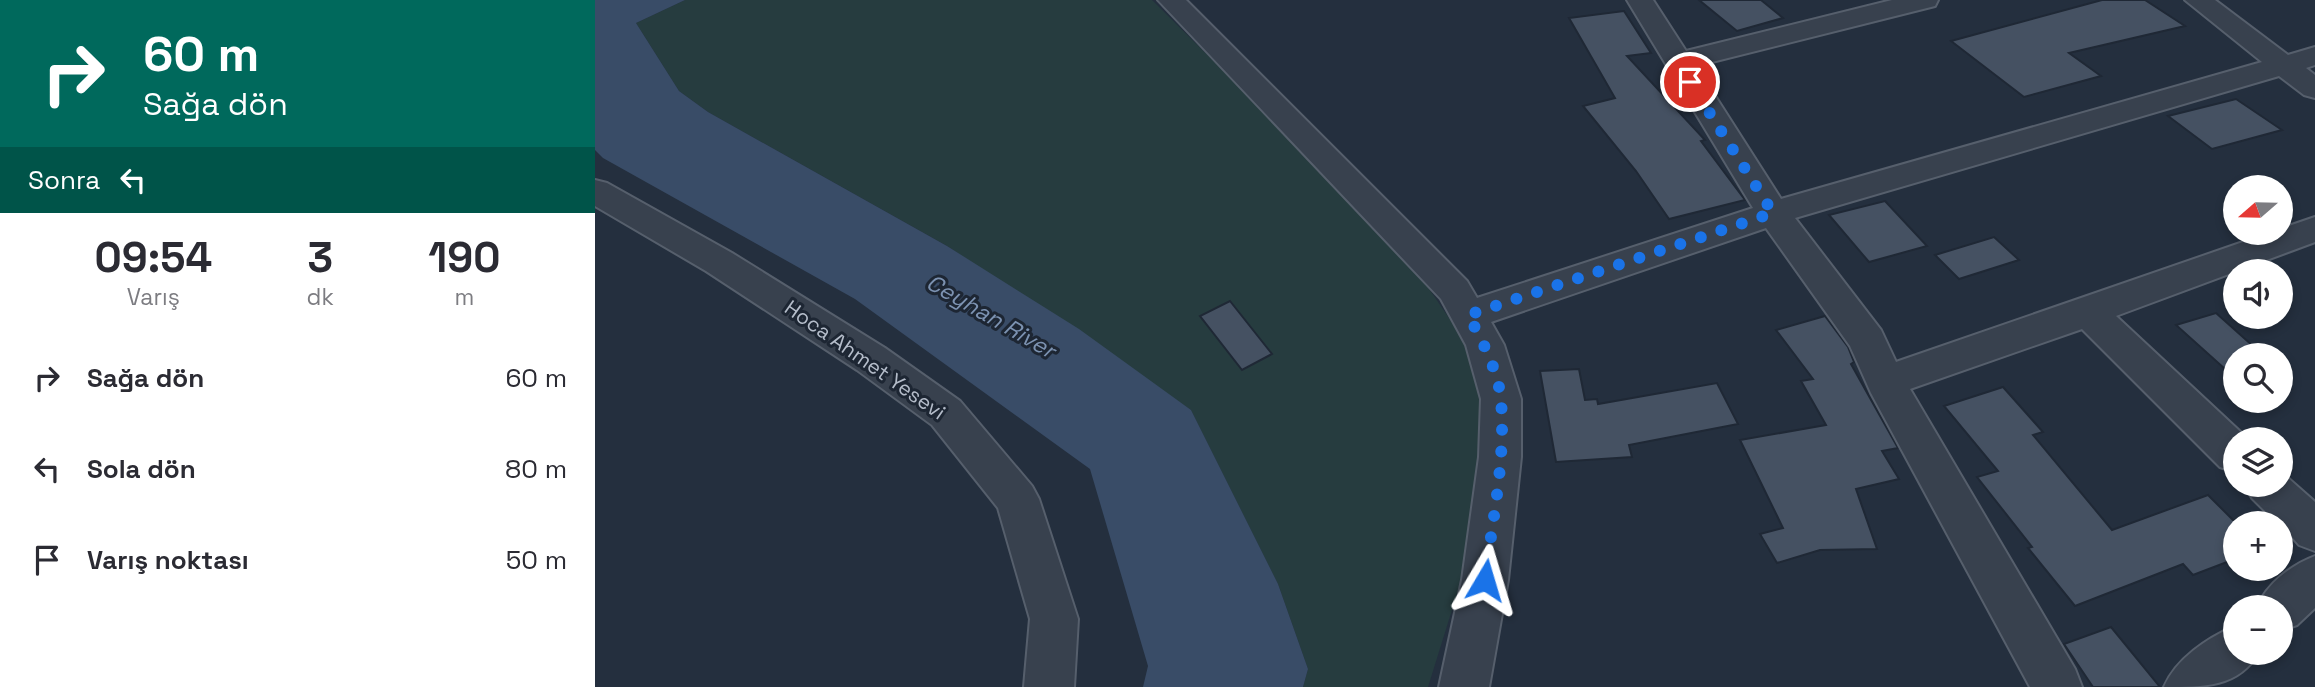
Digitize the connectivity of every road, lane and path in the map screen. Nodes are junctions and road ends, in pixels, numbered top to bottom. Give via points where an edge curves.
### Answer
1 (1640, 0) edge
2 (1925, 0) edge
3 (2198, 0) edge
4 (1185, 3) edge
5 (2299, 60) edge
6 (1677, 62) junction
7 (2315, 89) edge
8 (595, 191) edge
9 (1773, 213) junction
10 (2315, 229) edge
11 (2088, 312) junction
12 (1468, 315) junction
13 (1885, 382) junction
14 (2223, 442) edge
15 (2280, 497) edge
16 (2315, 531) edge
17 (2315, 577) edge
18 (2293, 597) edge
19 (2223, 660) edge
20 (1049, 687) edge
21 (1464, 687) edge
22 (2057, 687) edge
23 (2189, 687) edge

1 - 6 street
2 - 6 street
3 - 5 street
4 - 12 street via 1454,290
5 - 7 street
5 - 9 street
6 - 9 street
8 - 20 street, Hoca Ahmet Yesevi via 719,262 946,413 1017,499 1055,619
9 - 12 street
9 - 13 street via 1856,323
10 - 11 street
11 - 13 street
11 - 14 street
12 - 21 street via 1485,345 1501,399 1500,457 1485,580
13 - 22 street
15 - 16 street
17 - 18 street
19 - 23 street

